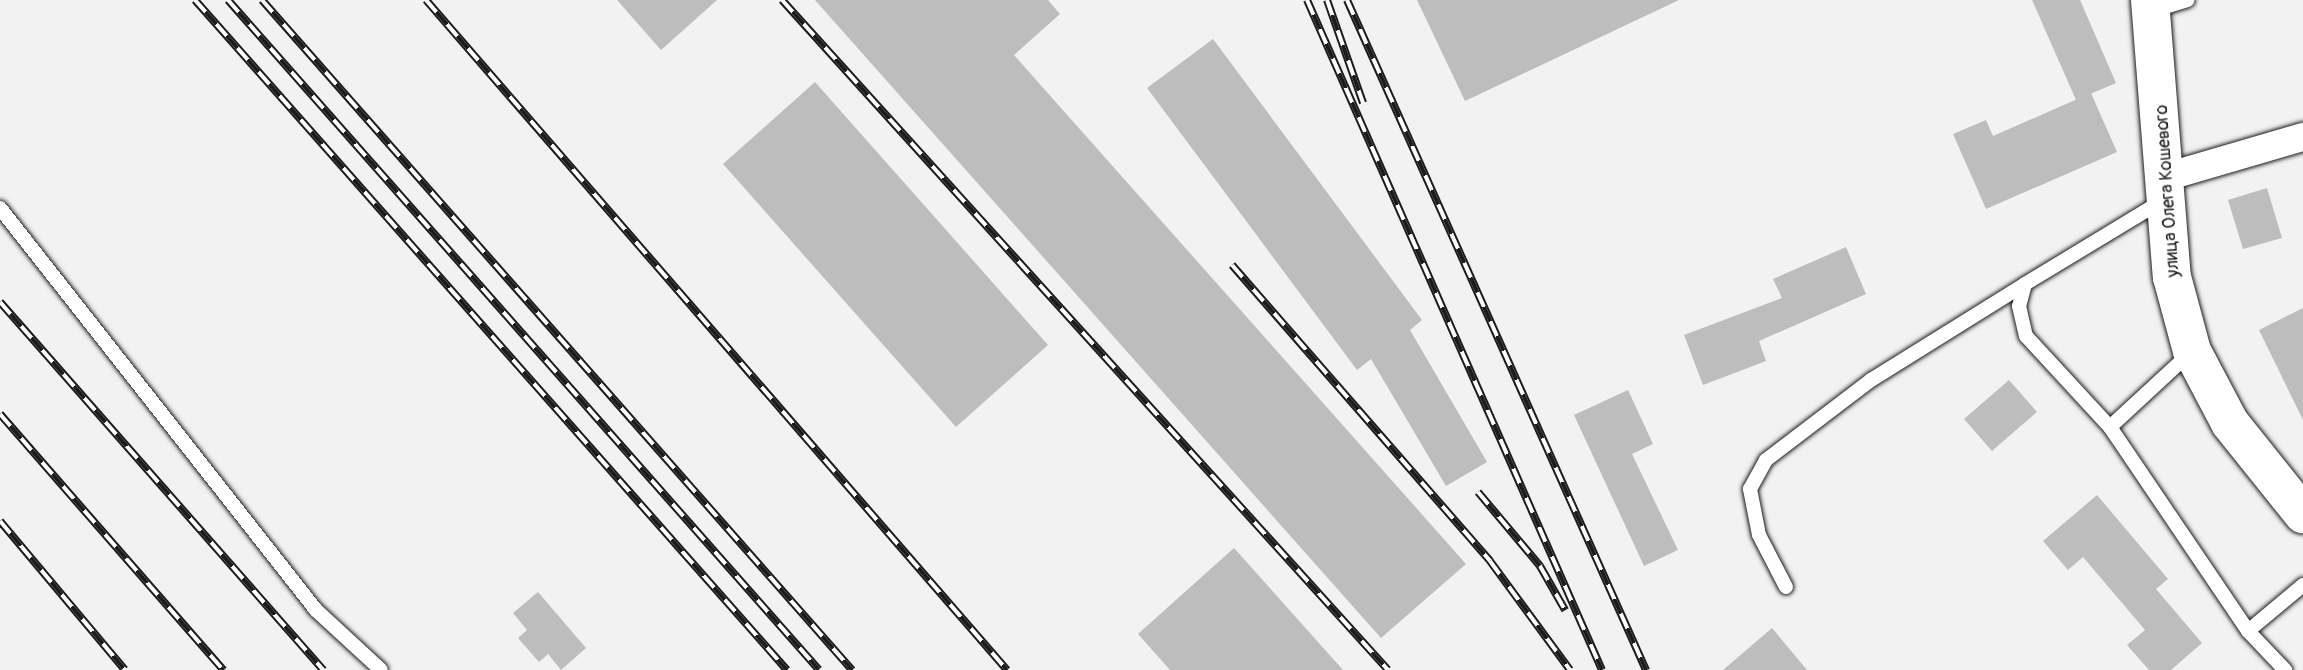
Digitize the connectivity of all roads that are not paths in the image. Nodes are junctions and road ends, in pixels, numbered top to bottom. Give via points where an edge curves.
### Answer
1 (2163, 4) edge
2 (2303, 136) edge
3 (2166, 187) junction
4 (0, 208) edge
5 (2025, 284) junction
6 (2192, 351) junction
7 (2109, 427) junction
8 (2303, 514) edge
9 (2303, 585) edge
10 (1786, 587) dead end
11 (2248, 631) junction
12 (381, 670) edge
13 (2285, 670) edge

1 - 3 main road, улица Олега Кошевого
2 - 3 street
3 - 5 lane
3 - 6 main road, улица Олега Кошевого via 2172,277
4 - 12 lane via 316,610
5 - 7 lane via 2018,306 2026,336
5 - 10 lane via 1871,380 1766,460 1750,489 1759,534
6 - 7 lane
6 - 8 main road, улица Олега Кошевого via 2230,424
7 - 11 lane
9 - 11 lane
11 - 13 lane

